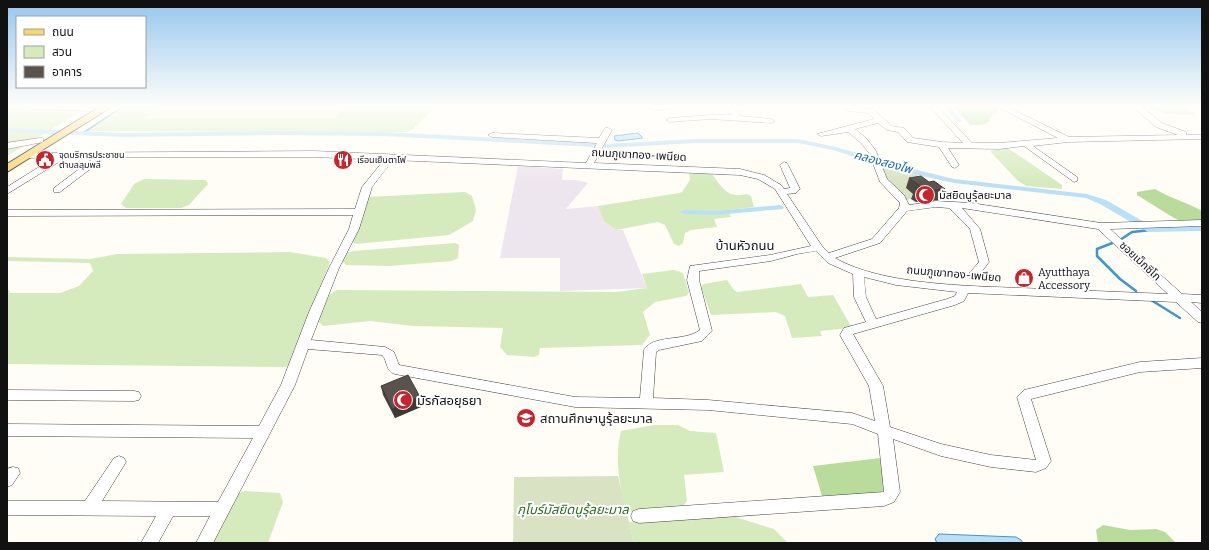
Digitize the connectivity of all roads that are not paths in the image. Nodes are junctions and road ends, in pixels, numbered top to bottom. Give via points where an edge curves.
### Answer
1 (53, 132) edge
2 (67, 132) edge
3 (607, 132) edge
4 (835, 132) edge
5 (853, 132) edge
6 (902, 132) edge
7 (957, 132) edge
8 (1051, 132) edge
9 (1181, 132) edge
10 (821, 134) dead end
11 (492, 135) dead end
12 (44, 137) junction
13 (1199, 137) edge
14 (1068, 140) junction
15 (602, 141) junction
16 (1026, 144) junction
17 (942, 145) junction
18 (7, 146) edge
19 (970, 146) junction
20 (105, 154) junction
21 (30, 155) junction
22 (65, 155) junction
23 (392, 156) junction
24 (7, 160) edge
25 (589, 165) junction
26 (784, 165) dead end
27 (955, 165) dead end
28 (7, 169) edge
29 (1074, 179) dead end
30 (57, 190) dead end
31 (7, 192) edge
32 (782, 192) junction
33 (952, 205) junction
34 (904, 209) junction
35 (359, 212) junction
36 (7, 213) edge
37 (1202, 223) edge
38 (1101, 226) junction
39 (818, 248) junction
40 (826, 256) junction
41 (858, 272) junction
42 (974, 282) junction
43 (964, 289) junction
44 (1178, 297) junction
45 (1202, 299) edge
46 (1202, 319) edge
47 (873, 324) junction
48 (304, 344) junction
49 (1202, 363) edge
50 (7, 395) edge
51 (134, 396) dead end
52 (646, 403) junction
53 (883, 429) junction
54 (7, 430) edge
55 (263, 432) junction
56 (119, 462) dead end
57 (7, 508) edge
58 (89, 509) junction
59 (168, 509) junction
60 (221, 509) junction
61 (639, 516) dead end
62 (149, 543) edge
63 (204, 543) edge

1 - 12 main road
2 - 21 main road
3 - 15 street
4 - 10 street
5 - 34 street via 864,141 876,161 883,180 905,203
6 - 17 street via 910,140
7 - 19 street
8 - 14 street
9 - 13 street
11 - 15 street
12 - 18 street
12 - 24 main road
13 - 14 street
14 - 16 street
15 - 25 street
16 - 19 street
16 - 29 street
17 - 19 street
17 - 27 street
20 - 22 street, ถนนภูเขาทอง-เพนียด
20 - 23 street, ถนนภูเขาทอง-เพนียด
20 - 30 street
21 - 22 street, ถนนภูเขาทอง-เพนียด
21 - 28 main road
22 - 31 street
23 - 25 street, ถนนภูเขาทอง-เพนียด
23 - 35 street via 367,188
25 - 32 street, ถนนภูเขาทอง-เพนียด via 740,172 761,177
26 - 32 street via 795,189
32 - 39 street, ถนนภูเขาทอง-เพนียด
33 - 34 street via 936,204
33 - 38 street via 1004,210
33 - 42 street via 973,223 977,230 984,262
34 - 40 street via 876,241
35 - 36 street
35 - 48 street
37 - 38 street
38 - 44 street, ซอยเม็กซิโก
39 - 40 street, ถนนภูเขาทอง-เพนียด
39 - 52 street via 771,258 694,268 693,280 706,331 698,338 655,346 650,350
40 - 41 street, ถนนภูเขาทอง-เพนียด via 839,265
41 - 43 street, ถนนภูเขาทอง-เพนียด via 896,281
41 - 47 street via 860,297
42 - 43 street, ถนนภูเขาทอง-เพนียด
42 - 44 street, ถนนภูเขาทอง-เพนียด
43 - 47 street via 960,298 951,302
44 - 45 street, ถนนภูเขาทอง-เพนียด
44 - 46 street, ซอยเม็กซิโก
47 - 53 street via 848,331 846,335 876,386
48 - 52 street via 385,351 390,355 393,368 396,370 575,402
48 - 55 street via 288,385
49 - 53 street via 1140,367 1029,394 1024,398 1044,461 1036,466 991,461 941,450
50 - 51 street
52 - 53 street via 708,405 852,419
53 - 61 street via 892,492 890,497
54 - 55 street
55 - 60 street
56 - 58 street
57 - 58 street
58 - 59 street
59 - 60 street
59 - 62 street
60 - 63 street

